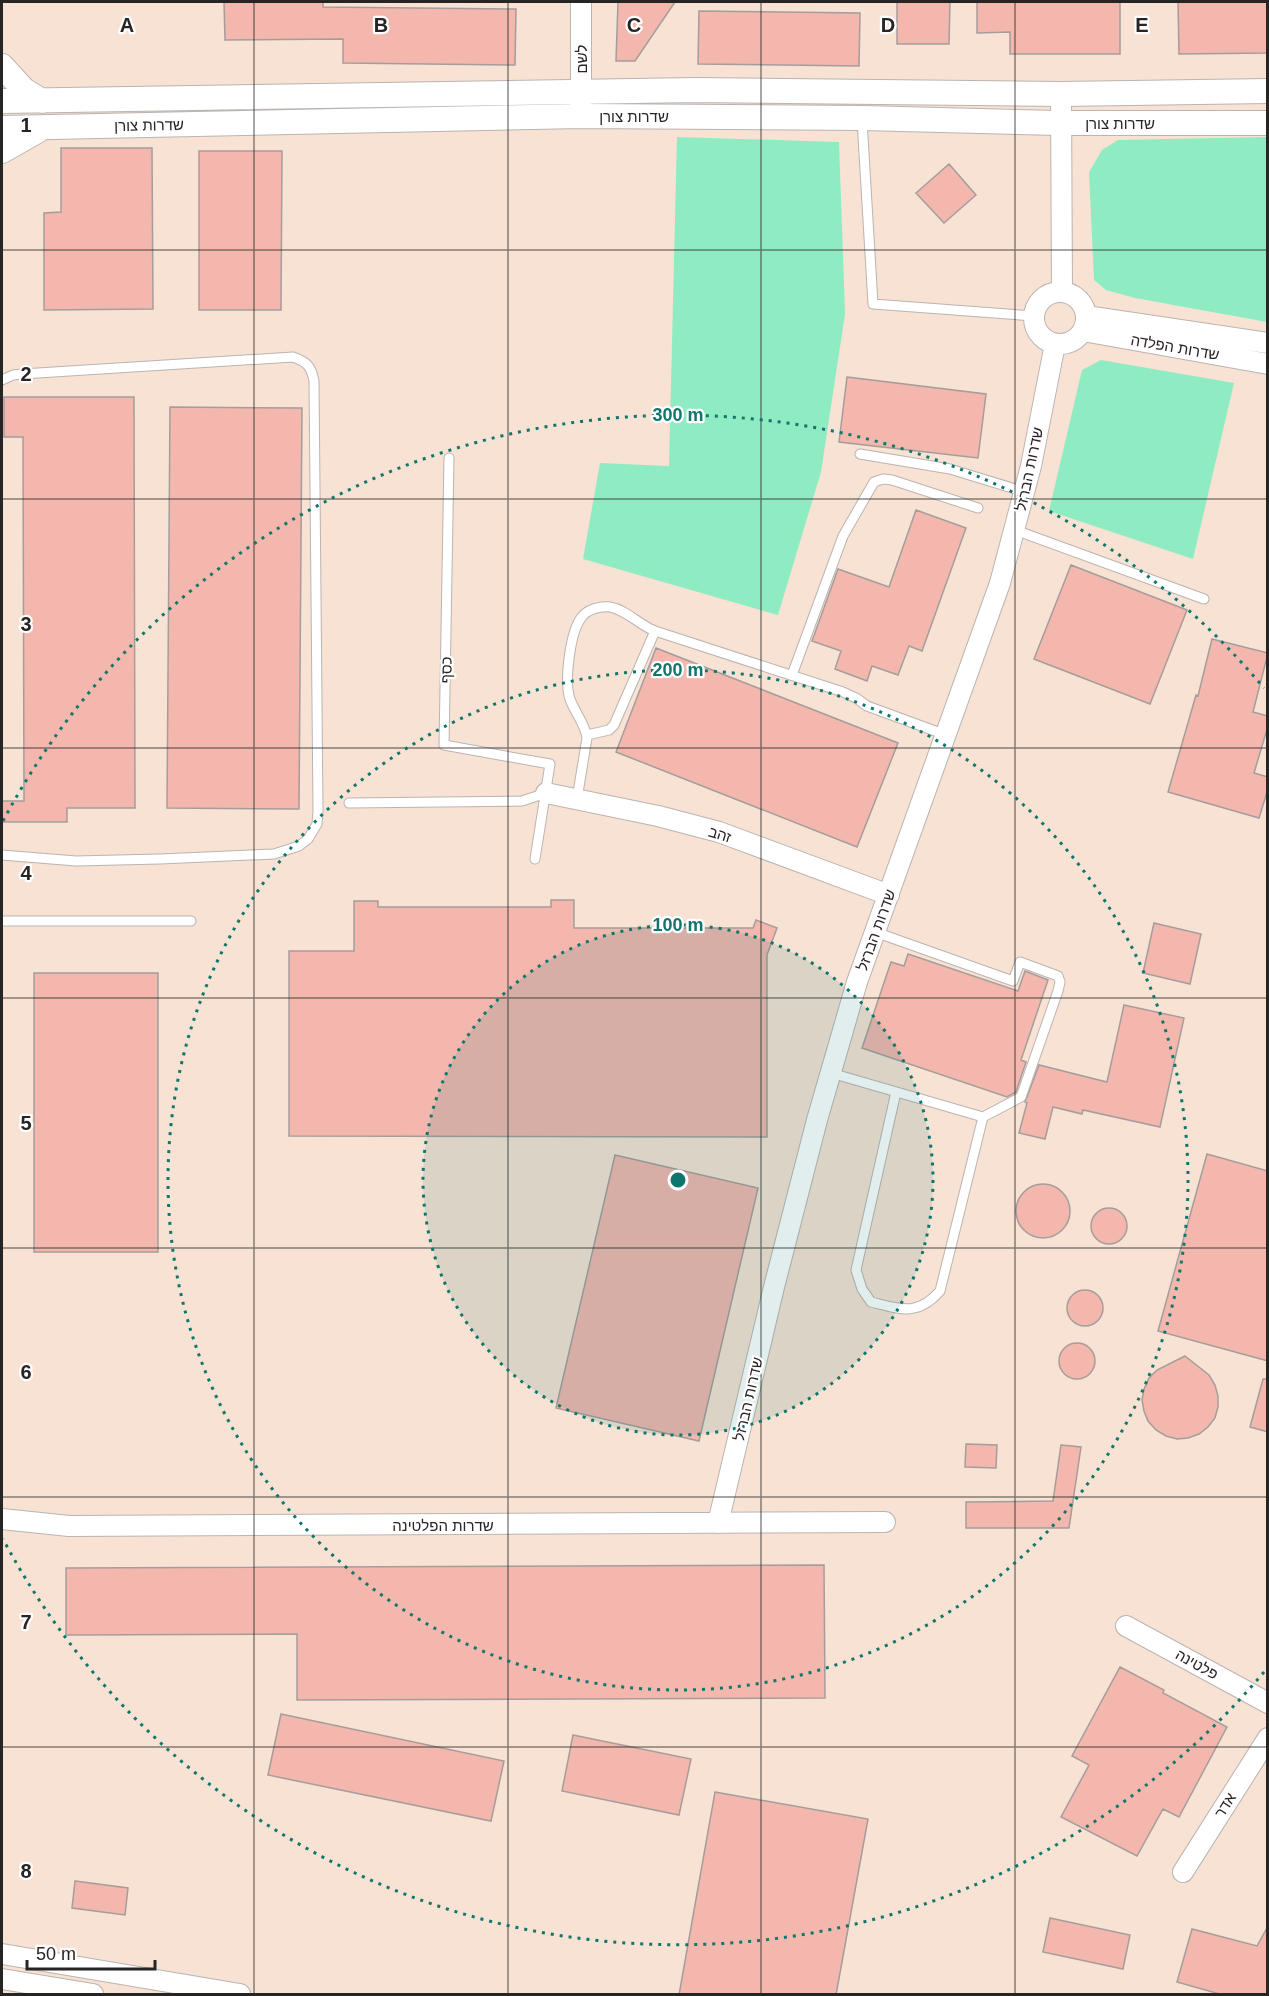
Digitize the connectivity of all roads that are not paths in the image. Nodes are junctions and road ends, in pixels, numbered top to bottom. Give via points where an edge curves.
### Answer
1 (581, 2) edge
2 (2, 66) edge
3 (1268, 91) edge
4 (581, 92) junction
5 (1061, 94) junction
6 (2, 101) edge
7 (42, 101) junction
8 (581, 116) junction
9 (862, 118) junction
10 (1060, 123) junction
11 (1268, 123) edge
12 (45, 127) junction
13 (2, 128) edge
14 (2, 151) edge
15 (1062, 292) junction
16 (1034, 316) junction
17 (1084, 323) junction
18 (1268, 343) edge
19 (1055, 344) junction
20 (1268, 364) edge
21 (2, 380) edge
22 (860, 454) dead end
23 (450, 458) dead end
24 (1025, 492) junction
25 (978, 508) dead end
26 (1015, 530) junction
27 (1204, 599) dead end
28 (655, 632) junction
29 (792, 675) junction
30 (587, 735) junction
31 (945, 735) junction
32 (546, 793) junction
33 (577, 799) junction
34 (349, 803) dead end
35 (2, 855) edge
36 (535, 859) dead end
37 (889, 895) junction
38 (2, 921) edge
39 (191, 921) dead end
40 (875, 932) junction
41 (831, 1073) junction
42 (896, 1092) junction
43 (983, 1117) junction
44 (2, 1519) edge
45 (885, 1522) dead end
46 (718, 1523) junction
47 (1126, 1626) dead end
48 (1268, 1703) edge
49 (1268, 1738) edge
50 (1183, 1872) dead end
51 (2, 1954) edge
52 (2, 1979) edge
53 (93, 1995) edge
54 (240, 1995) edge

1 - 4 street, לשם
2 - 7 street via 24,90
3 - 5 street, שדרות צורן
4 - 5 street, שדרות צורן
4 - 7 street, שדרות צורן
4 - 8 street, לשם
5 - 10 street
6 - 7 street, שדרות צורן
8 - 9 street, שדרות צורן
8 - 12 street, שדרות צורן
9 - 10 street, שדרות צורן
9 - 16 lane via 873,304
10 - 11 street, שדרות צורן
10 - 15 street
12 - 13 street, שדרות צורן
12 - 14 street
15 - 16 street via 1040,301
15 - 17 street via 1078,300
16 - 19 street via 1041,337
17 - 18 street, שדרות הפלדה
17 - 19 street via 1071,342
17 - 20 street, שדרות הפלדה
19 - 24 street, שדרות הברזל
21 - 35 lane via 22,374 293,357 305,361 312,369 318,811 317,824 308,839 274,854 87,861
22 - 24 lane via 950,469
23 - 32 lane, כסף via 444,745 550,764
24 - 26 street, שדרות הברזל
25 - 29 lane via 892,480 874,482 843,536
26 - 27 lane
26 - 31 street, שדרות הברזל
28 - 29 lane
28 - 30 lane via 614,725
28 - 30 lane via 609,607 595,608 579,619 569,663 568,691
29 - 31 lane
30 - 33 lane
31 - 37 street, שדרות הברזל
32 - 33 street, זהב
32 - 34 lane via 522,801
32 - 36 lane
33 - 37 street, זהב via 719,832
37 - 40 street, שדרות הברזל
38 - 39 lane
40 - 41 street, שדרות הברזל
40 - 43 lane via 1013,981 1020,962 1058,976 1058,991 1021,1097
41 - 42 lane
41 - 46 street, שדרות הברזל via 774,1287
42 - 43 lane
42 - 43 lane via 856,1270 862,1289 872,1302 907,1310 929,1304 940,1291
44 - 46 street, שדרות הפלטינה via 91,1527
45 - 46 street, שדרות הפלטינה
47 - 48 street, פלטינה
49 - 50 street, אדר
51 - 54 street
52 - 53 street

